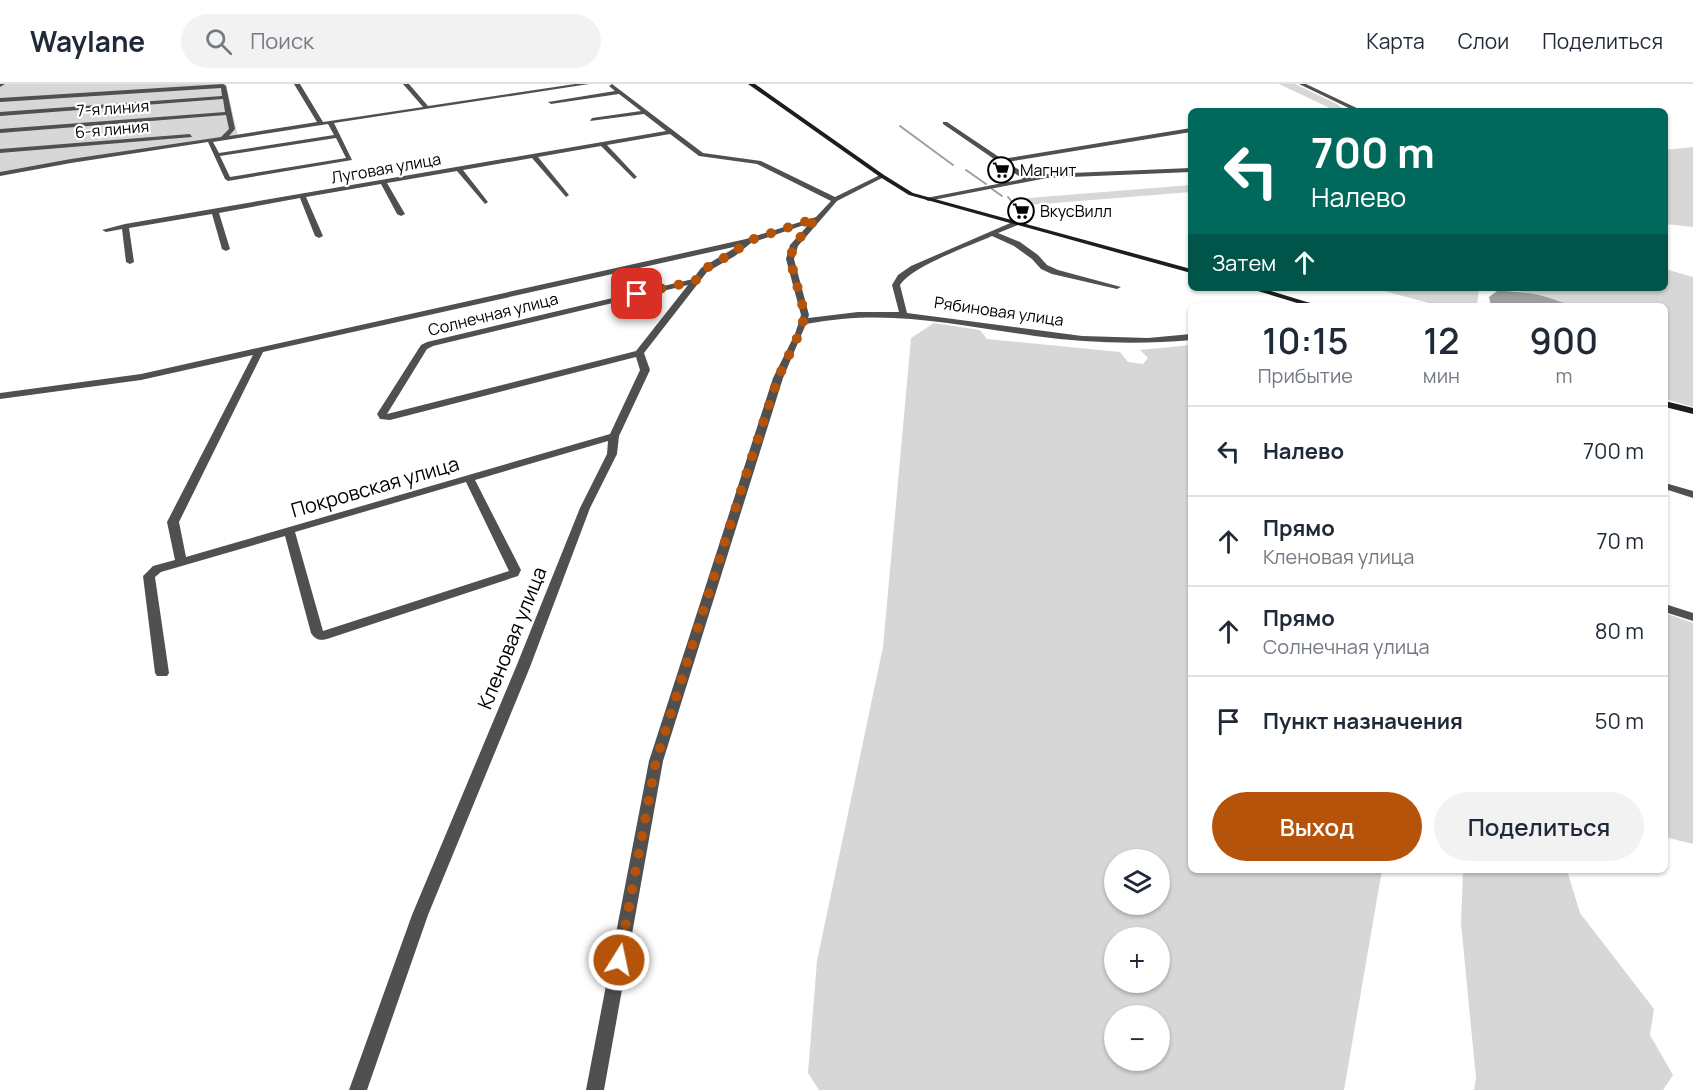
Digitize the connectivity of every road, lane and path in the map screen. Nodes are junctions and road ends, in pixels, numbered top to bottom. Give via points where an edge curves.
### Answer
1 (297, 84) edge
2 (406, 84) edge
3 (586, 84) edge
4 (751, 84) edge
5 (1302, 84) edge
6 (612, 86) dead end
7 (620, 92) junction
8 (225, 97) junction
9 (0, 100) edge
10 (551, 102) dead end
11 (425, 106) dead end
12 (1354, 108) edge
13 (645, 112) junction
14 (229, 113) junction
15 (0, 114) edge
16 (592, 120) dead end
17 (320, 122) dead end
18 (330, 122) junction
19 (945, 123) dead end
20 (1188, 130) edge
21 (0, 131) edge
22 (671, 132) junction
23 (225, 136) junction
24 (338, 136) junction
25 (210, 141) junction
26 (603, 144) junction
27 (0, 152) edge
28 (215, 155) junction
29 (534, 156) junction
30 (1001, 161) junction
31 (459, 169) junction
32 (1188, 170) edge
33 (0, 174) edge
34 (882, 176) junction
35 (634, 177) dead end
36 (1029, 180) junction
37 (383, 182) junction
38 (566, 195) dead end
39 (302, 196) junction
40 (928, 199) junction
41 (835, 200) junction
42 (484, 202) dead end
43 (215, 211) junction
44 (401, 214) dead end
45 (816, 218) junction
46 (1015, 223) junction
47 (125, 226) junction
48 (106, 230) dead end
49 (993, 233) junction
50 (319, 236) dead end
51 (748, 241) junction
52 (226, 249) dead end
53 (130, 262) dead end
54 (1188, 270) edge
55 (695, 281) junction
56 (1117, 287) dead end
57 (1263, 291) edge
58 (1305, 303) edge
59 (903, 313) junction
60 (803, 322) junction
61 (1188, 337) edge
62 (260, 350) junction
63 (639, 353) junction
64 (0, 396) edge
65 (1668, 405) edge
66 (1693, 411) edge
67 (614, 436) junction
68 (469, 478) junction
69 (1668, 487) edge
70 (1693, 495) edge
71 (289, 531) junction
72 (181, 562) junction
73 (1668, 609) edge
74 (1693, 617) edge
75 (162, 673) dead end
76 (358, 1090) edge
77 (595, 1090) edge

1 - 17 street
2 - 11 street
3 - 18 street
4 - 34 main road
5 - 12 street
6 - 7 street
7 - 10 street
7 - 13 street
8 - 9 street via 223,87 219,86
8 - 14 street
8 - 15 street
13 - 16 street
13 - 22 street
14 - 21 street, 7-я линия
14 - 23 street via 232,129
18 - 23 street
18 - 24 street
19 - 30 street
20 - 30 street
22 - 26 street, Луговая улица
22 - 41 street via 701,155 759,162
23 - 25 street
23 - 27 street, 6-я линия
24 - 28 street
24 - 28 street via 350,159 232,179 225,178
25 - 28 street
25 - 33 street
26 - 29 street, Луговая улица
26 - 35 street
29 - 31 street, Луговая улица
29 - 38 street
30 - 36 street
31 - 37 street, Луговая улица
31 - 42 street
32 - 36 street
34 - 40 main road via 911,194
34 - 41 street
36 - 40 street
37 - 39 street, Луговая улица
37 - 44 street
39 - 43 street, Луговая улица
39 - 50 street
40 - 46 main road
41 - 45 street
43 - 47 street, Луговая улица
43 - 52 street
45 - 51 street
45 - 60 street via 794,245 790,259 802,300
46 - 49 street
46 - 54 main road
47 - 48 street, Луговая улица
47 - 53 street
49 - 56 street via 1017,244 1055,272
49 - 59 street via 901,277 896,285
51 - 55 street via 710,265
51 - 62 street
55 - 63 street
55 - 63 street, Солнечная улица via 430,344 424,347 382,414 390,417
57 - 58 main road
59 - 60 street, Рябиновая улица
59 - 61 street, Рябиновая улица via 1018,331 1125,341
60 - 77 street via 778,378 656,761
62 - 64 street via 141,377
62 - 72 street via 173,522
63 - 67 street, Кленовая улица via 645,370
65 - 66 main road
67 - 68 street, Покровская улица
67 - 76 street, Кленовая улица via 612,454 585,508 420,915
68 - 71 street, Покровская улица
68 - 71 street via 514,573 326,635 317,633
69 - 70 street
71 - 72 street, Покровская улица
72 - 75 street, Покровская улица via 157,569 149,576
73 - 74 street

